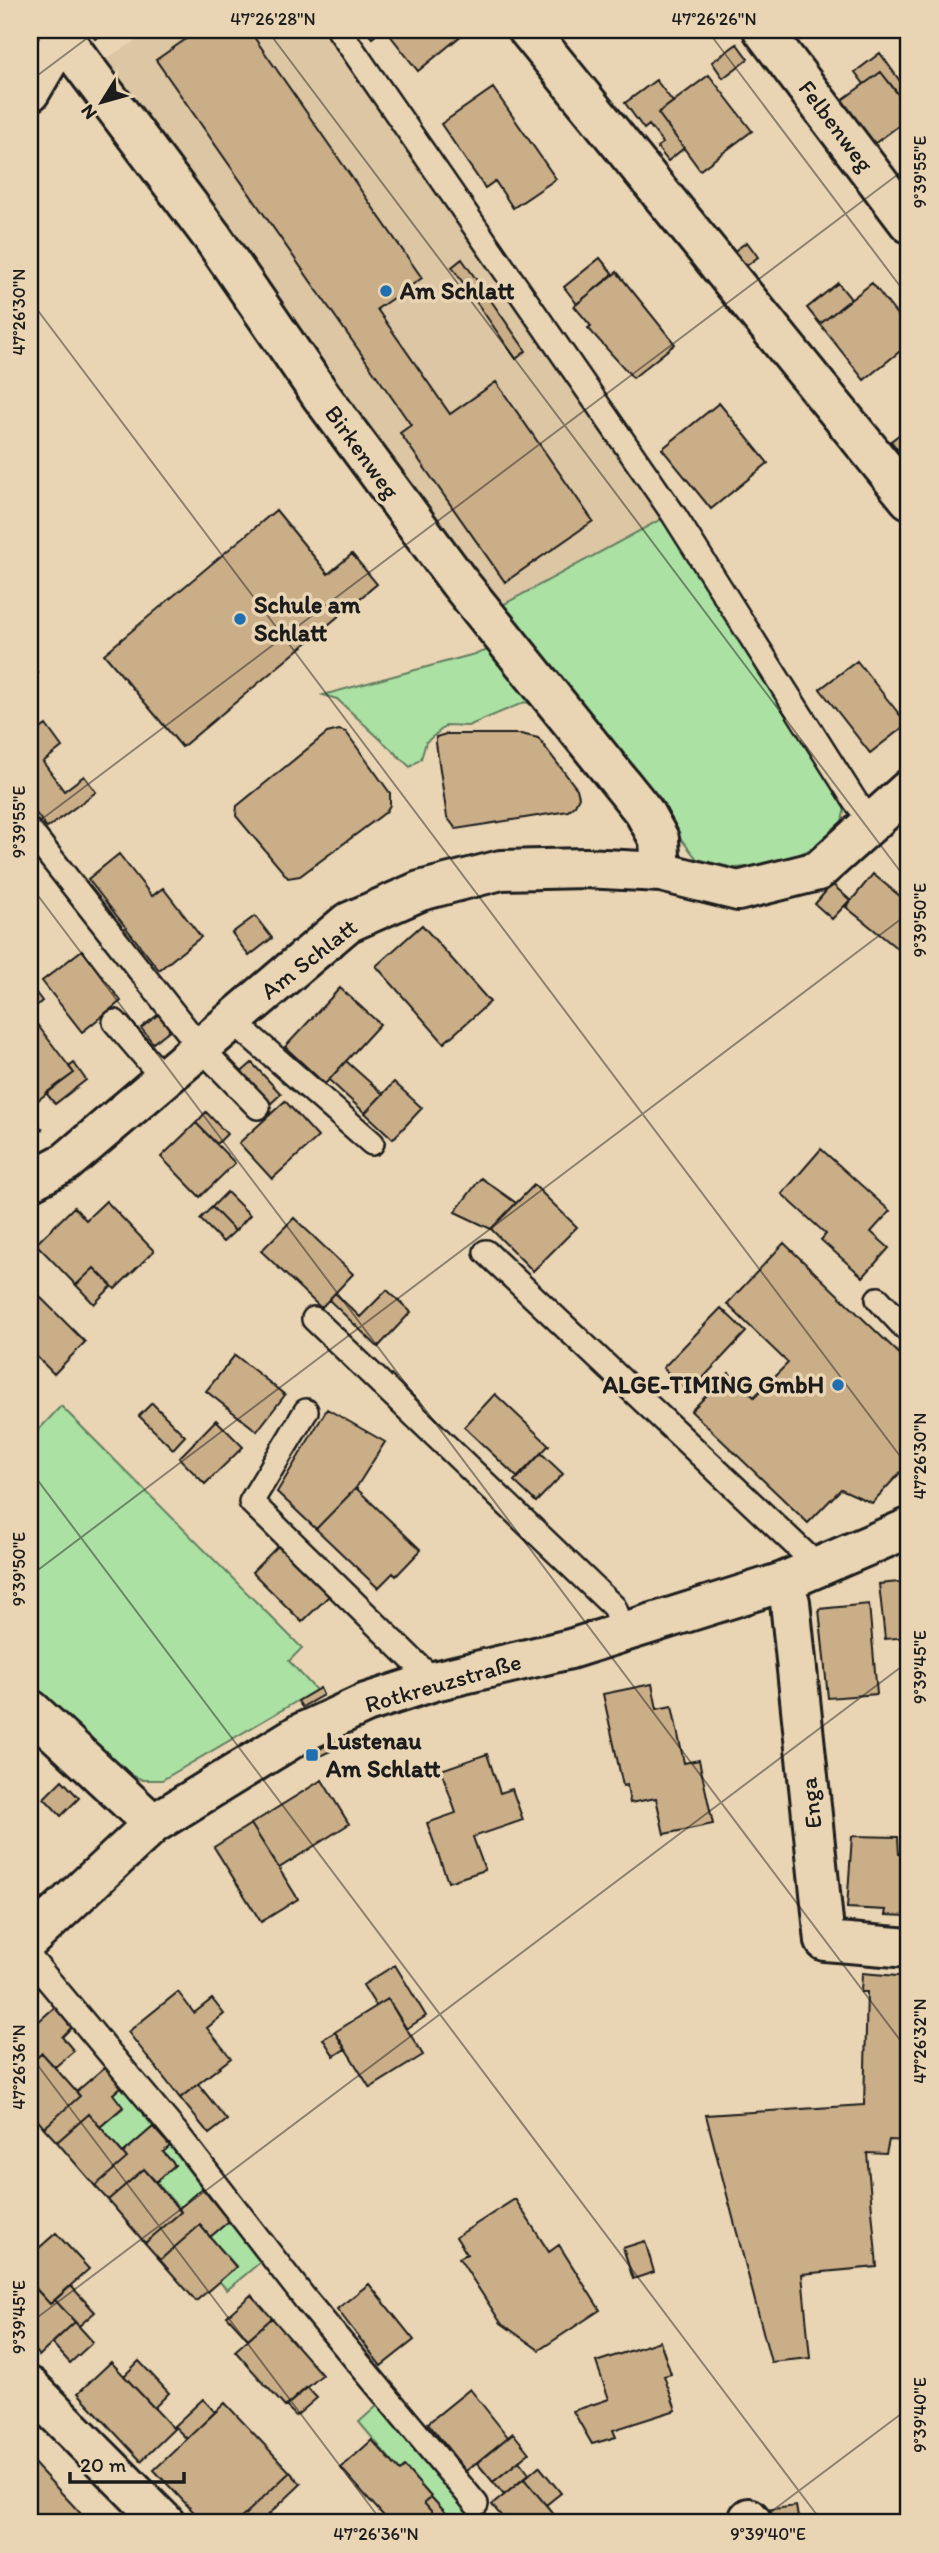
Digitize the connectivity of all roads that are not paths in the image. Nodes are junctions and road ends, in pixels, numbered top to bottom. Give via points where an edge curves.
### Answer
1 (339, 30) edge
2 (528, 30) edge
3 (763, 30) edge
4 (60, 33) edge
5 (30, 92) edge
6 (909, 223) edge
7 (909, 499) edge
8 (909, 789) edge
9 (873, 823) junction
10 (30, 831) edge
11 (661, 872) junction
12 (232, 1020) junction
13 (115, 1022) dead end
14 (200, 1047) junction
15 (163, 1078) junction
16 (258, 1107) dead end
17 (372, 1143) dead end
18 (30, 1181) edge
19 (486, 1252) dead end
20 (878, 1299) dead end
21 (314, 1319) dead end
22 (909, 1332) edge
23 (306, 1411) dead end
24 (909, 1528) edge
25 (819, 1567) junction
26 (783, 1582) junction
27 (624, 1632) junction
28 (434, 1681) junction
29 (30, 1709) edge
30 (153, 1824) junction
31 (30, 1938) edge
32 (909, 1948) edge
33 (30, 1958) edge
34 (30, 2387) edge
35 (475, 2504) dead end
36 (164, 2523) edge

1 - 9 lane via 674,515
2 - 7 street
3 - 6 street, Felbenweg
4 - 5 street
4 - 11 street, Birkenweg via 458,581 644,812 659,839
8 - 9 street, Am Schlatt
9 - 11 street, Am Schlatt via 818,871 738,891
10 - 14 lane
11 - 12 street, Am Schlatt via 501,870 420,891 347,923
12 - 14 street, Am Schlatt
12 - 17 lane
13 - 15 lane
14 - 15 street, Am Schlatt
14 - 16 lane
15 - 18 street, Am Schlatt via 66,1162
19 - 25 lane
20 - 22 lane
21 - 27 lane via 614,1607
23 - 28 lane via 251,1502
24 - 25 street, Rotkreuzstraße
25 - 26 street, Rotkreuzstraße
26 - 27 street, Rotkreuzstraße
26 - 32 street, Enga via 790,1602 825,1941
27 - 28 street, Rotkreuzstraße
28 - 30 street, Rotkreuzstraße via 366,1703 301,1733
29 - 30 street
30 - 31 street, Rotkreuzstraße
33 - 35 lane
34 - 36 street

